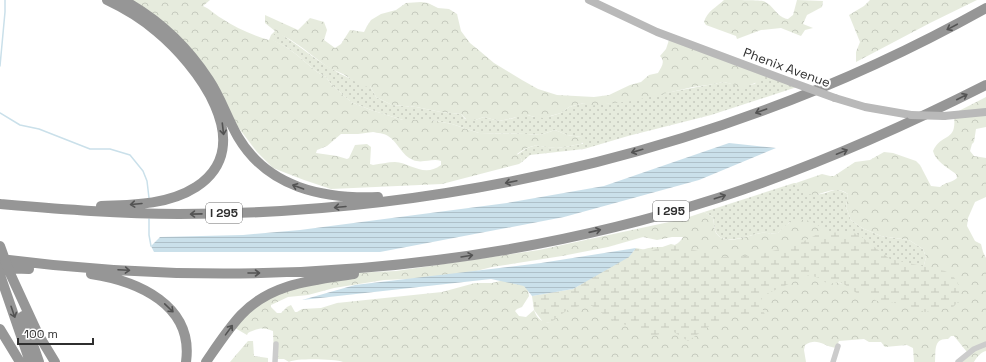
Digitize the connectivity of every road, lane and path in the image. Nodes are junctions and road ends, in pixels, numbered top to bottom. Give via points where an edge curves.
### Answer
1 (107, 0) edge
2 (123, 0) edge
3 (589, 0) edge
4 (986, 8) edge
5 (986, 85) edge
6 (986, 112) edge
7 (448, 193) junction
8 (0, 203) edge
9 (0, 246) edge
10 (0, 260) edge
11 (429, 261) junction
12 (3, 271) edge
13 (0, 328) edge
14 (276, 344) dead end
15 (986, 344) edge
16 (838, 346) dead end
17 (20, 362) edge
18 (30, 362) edge
19 (39, 362) edge
20 (55, 362) edge
21 (186, 362) edge
22 (206, 362) edge
23 (275, 362) edge
24 (833, 362) edge
25 (958, 362) edge

1 -> 8 highway via 156,30 183,57 199,78 222,123 223,142 218,162 210,174 195,187 177,196 150,202 100,206
7 -> 2 highway via 377,197 339,196 299,188 274,175 254,158 243,144 215,89 186,49 159,24
3 - 6 main road, Phenix Avenue, bridge via 657,32 835,98 912,115 944,116
4 -> 7 highway, I 295 via 914,46 848,76 724,124 590,164
11 -> 5 highway, I 295 via 562,238 628,223 715,198 864,143
7 -> 8 highway, I 295 via 340,207 220,214 103,212
9 - 12 highway, bridge
10 -> 11 highway, I 295 via 131,270 226,273 313,271
22 -> 11 highway via 241,314 270,292 306,281
12 -> 18 highway
12 - 19 highway via 11,282
12 - 20 highway
12 -> 21 highway via 69,271 121,280 139,287 161,300 176,316 187,341
13 - 17 highway
14 - 23 street
15 - 25 street via 974,349
16 - 24 street

